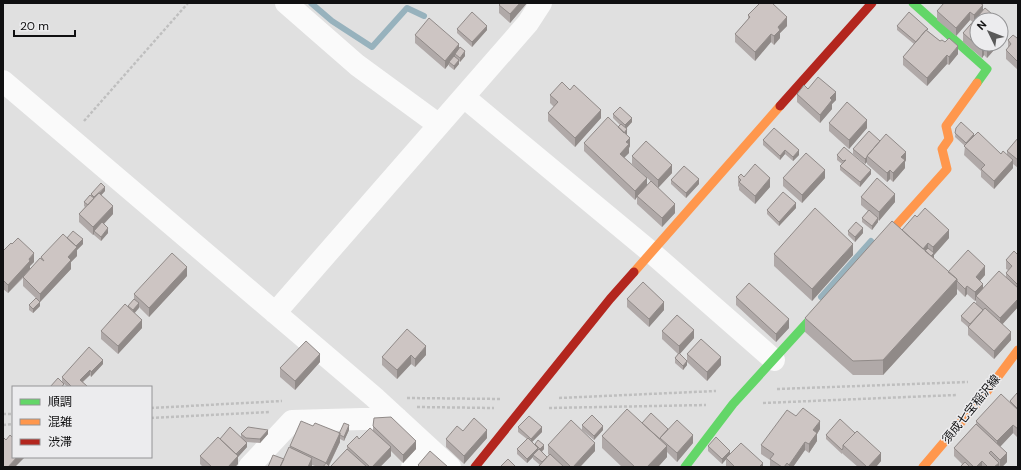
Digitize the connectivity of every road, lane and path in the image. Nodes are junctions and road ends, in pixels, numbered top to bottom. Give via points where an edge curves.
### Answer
1 (188, 3) edge
2 (286, 3) edge
3 (541, 3) edge
4 (872, 3) edge
5 (913, 3) edge
6 (3, 81) edge
7 (464, 96) junction
8 (439, 125) junction
9 (69, 138) junction
10 (652, 253) junction
11 (868, 256) edge
12 (832, 296) edge
13 (275, 313) junction
14 (1018, 350) edge
15 (774, 360) junction
16 (996, 380) junction
17 (746, 390) junction
18 (985, 394) junction
19 (530, 399) junction
20 (286, 401) dead end
21 (734, 404) junction
22 (384, 407) junction
23 (152, 408) edge
24 (521, 409) junction
25 (274, 412) dead end
26 (152, 418) edge
27 (429, 448) junction
28 (249, 467) edge
29 (412, 467) edge
30 (450, 467) edge
31 (475, 467) edge
32 (685, 467) edge
33 (923, 467) edge

1 - 9 path
2 - 8 street via 357,65
3 - 7 street via 528,23
4 - 10 street via 720,172
5 - 11 street via 987,69 946,126 949,139 942,149 947,169
6 - 9 street
7 - 8 street
7 - 10 street
8 - 13 street
9 - 13 street
10 - 15 street
10 - 19 street via 610,299
12 - 15 street
13 - 22 street
14 - 16 street, 須成七宝稲沢線
15 - 17 street
16 - 17 path
16 - 18 street, 須成七宝稲沢線
17 - 19 path
17 - 21 street
18 - 21 path
18 - 33 street, 須成七宝稲沢線
19 - 22 path
19 - 24 street
20 - 23 path
21 - 24 path
21 - 32 street
22 - 24 path
22 - 27 street
22 - 28 street via 292,421
24 - 31 street
25 - 26 path
27 - 29 street
27 - 30 street

